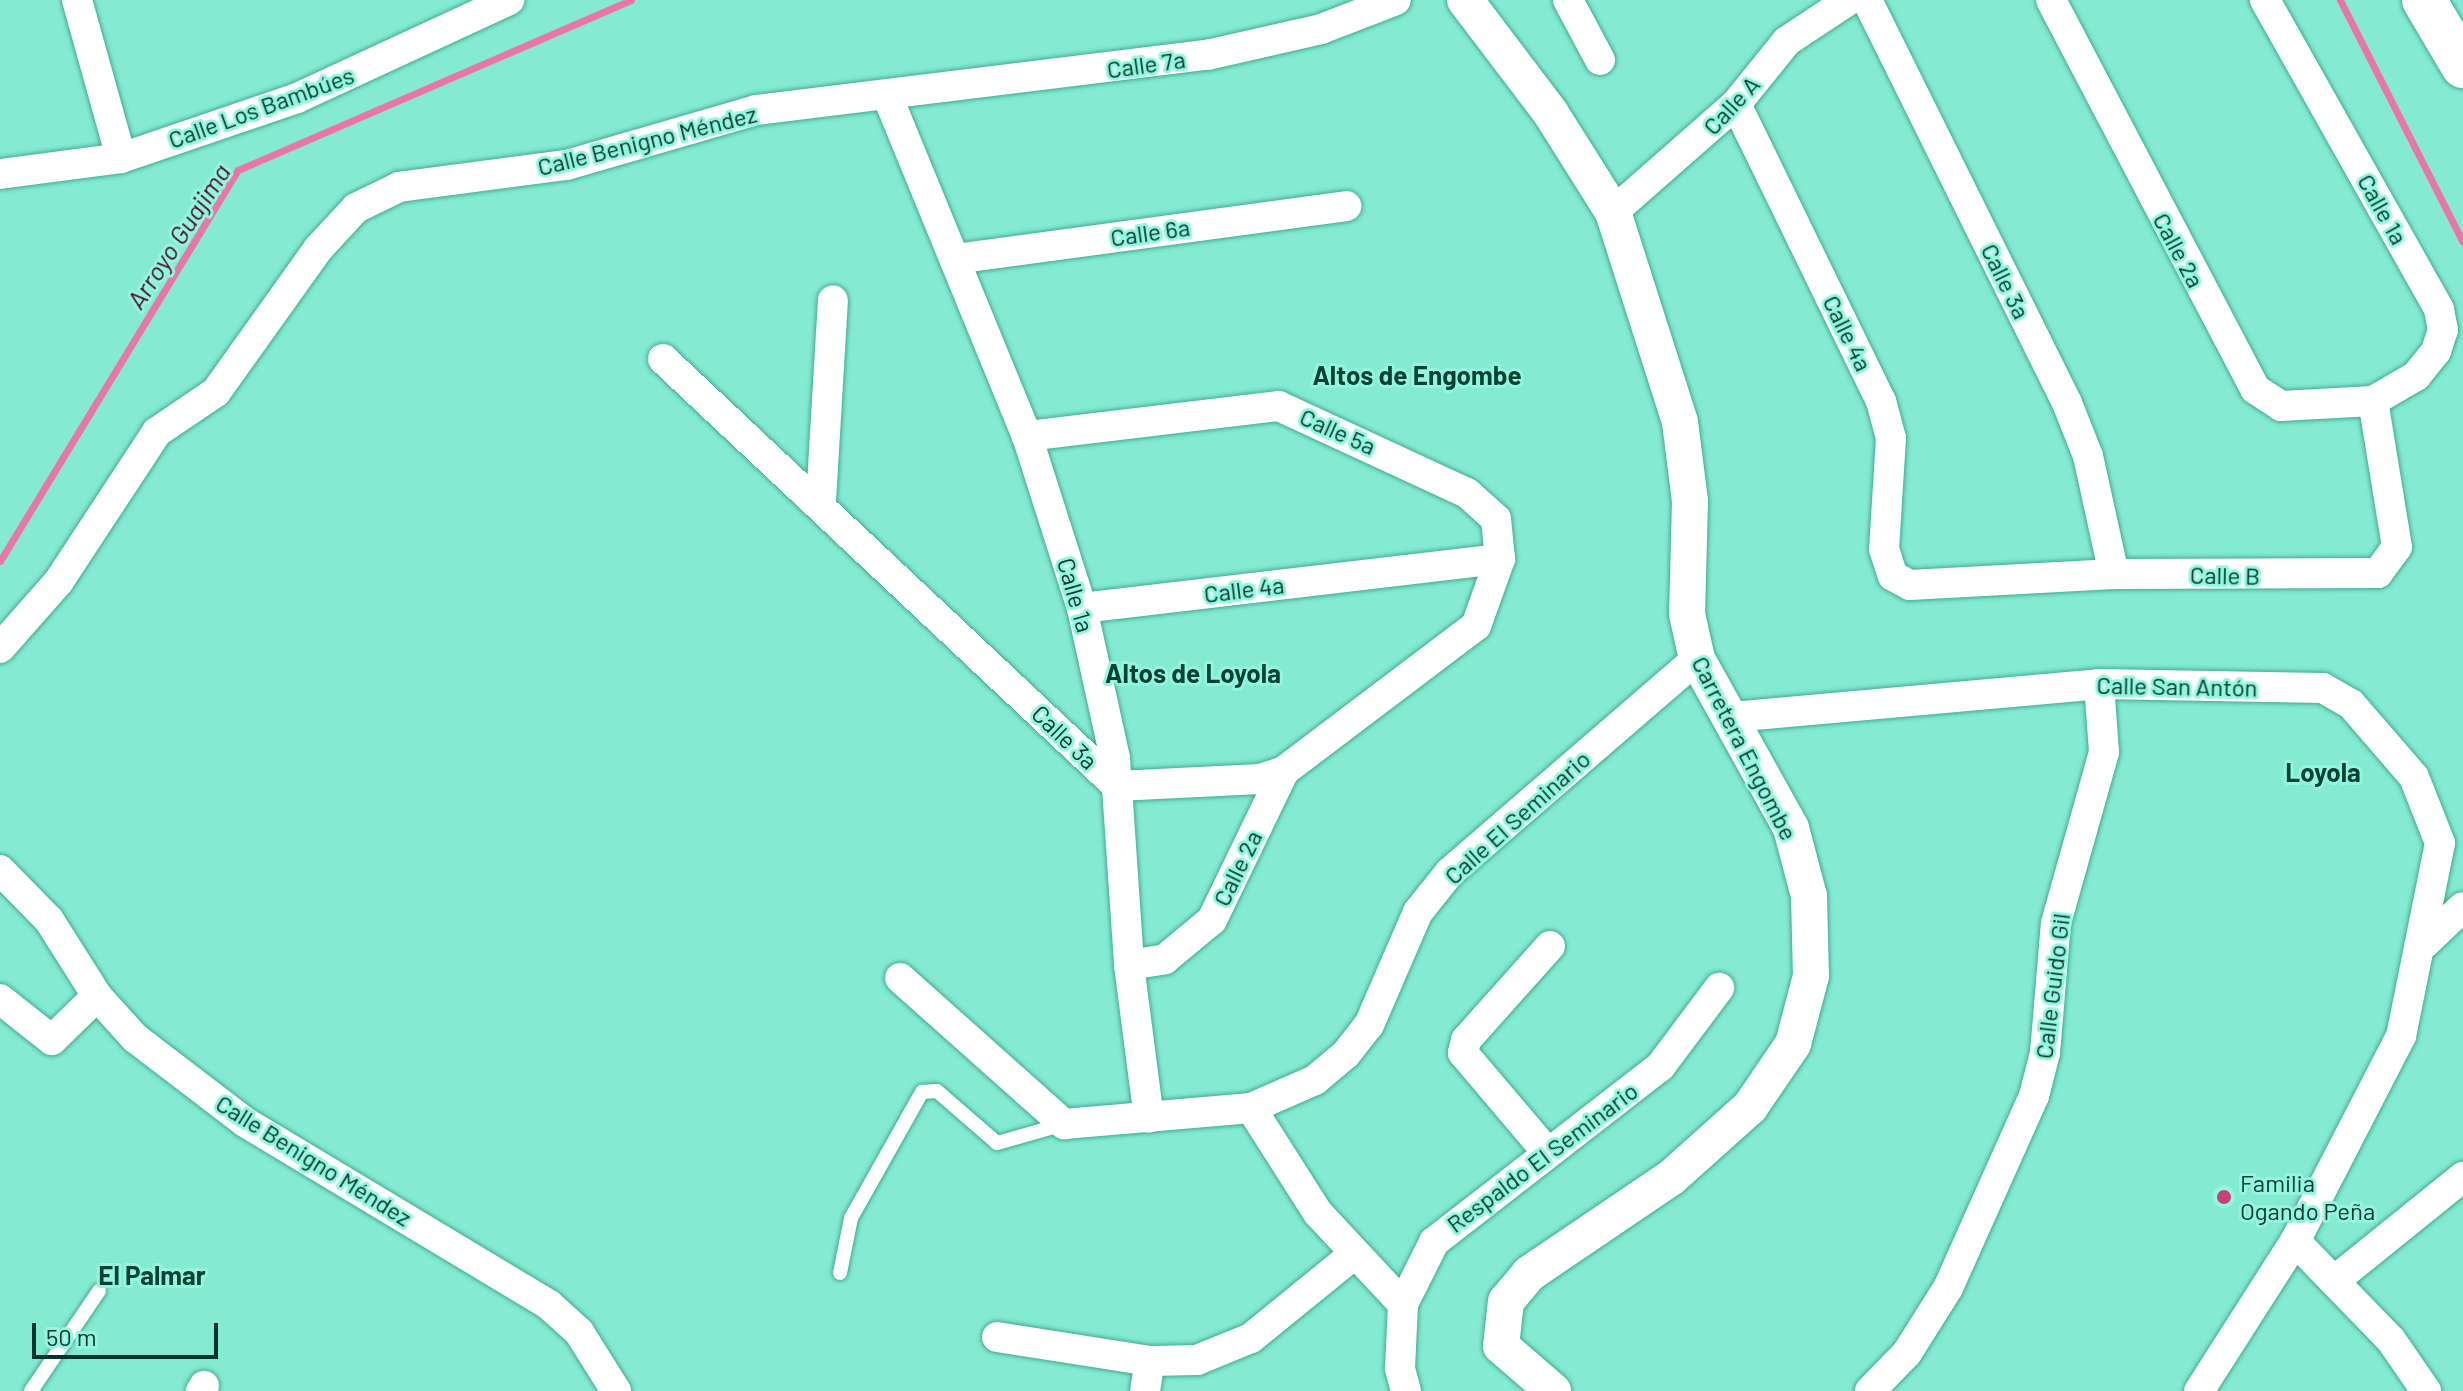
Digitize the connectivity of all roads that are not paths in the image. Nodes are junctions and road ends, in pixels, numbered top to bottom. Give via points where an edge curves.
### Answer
1 (77, 0) edge
2 (509, 0) edge
3 (1396, 0) edge
4 (1465, 0) edge
5 (1568, 0) edge
6 (1849, 0) edge
7 (1867, 0) edge
8 (2051, 0) edge
9 (2265, 0) edge
10 (2424, 0) edge
11 (1600, 60) dead end
12 (2463, 66) edge
13 (889, 100) junction
14 (1736, 104) junction
15 (121, 158) junction
16 (0, 174) edge
17 (1346, 206) dead end
18 (1613, 212) junction
19 (955, 259) junction
20 (833, 300) dead end
21 (663, 359) dead end
22 (2373, 401) junction
23 (1027, 436) junction
24 (821, 501) junction
25 (1500, 559) junction
26 (2114, 574) junction
27 (1893, 576) joint
28 (1082, 608) junction
29 (0, 648) edge
30 (1697, 659) junction
31 (2099, 684) junction
32 (1732, 717) junction
33 (1284, 771) junction
34 (1117, 786) junction
35 (0, 870) edge
36 (2463, 907) edge
37 (2425, 943) junction
38 (1550, 946) dead end
39 (1129, 965) junction
40 (900, 978) dead end
41 (1719, 988) dead end
42 (97, 996) junction
43 (0, 999) edge
44 (1251, 1108) junction
45 (1149, 1118) junction
46 (1064, 1124) junction
47 (1547, 1152) junction
48 (2463, 1177) edge
49 (2295, 1241) junction
50 (1352, 1256) junction
51 (840, 1273) dead end
52 (2334, 1281) junction
53 (99, 1291) dead end
54 (1403, 1304) junction
55 (997, 1337) dead end
56 (1150, 1361) junction
57 (31, 1391) edge
58 (616, 1391) edge
59 (1145, 1391) edge
60 (1406, 1391) edge
61 (1553, 1391) edge
62 (1870, 1391) edge
63 (2199, 1391) edge
64 (2426, 1391) edge

1 - 15 street
2 - 15 street, Calle Los Bambúes via 297,98
3 - 13 street, Calle 7a via 1321,29 1207,55
4 - 18 street, Carretera Engombe via 1550,112
5 - 11 street
6 - 14 street, Calle A via 1787,41
7 - 26 street, Calle 3a via 2067,403 2088,456
8 - 22 street, Calle 2a via 2255,389 2281,406
9 - 22 street, Calle 1a via 2439,309 2443,330 2436,351 2416,376
10 - 12 main road
13 - 19 street, Calle 1a
13 - 29 street, Calle Benigno Méndez via 756,110 567,165 399,187 356,208 318,249 216,392 157,432 59,581
14 - 18 street, Calle A
14 - 27 street, Calle 4a via 1881,401 1891,438 1884,549
15 - 16 street, Calle Los Bambúes
17 - 19 street, Calle 6a
18 - 30 street, Carretera Engombe via 1680,422 1690,501 1687,614
19 - 23 street, Calle 1a
20 - 24 street
21 - 24 street, Calle 3a
22 - 26 street, Calle B via 2397,547 2378,573
23 - 25 street, Calle 5a via 1279,406 1467,493 1496,519
23 - 28 street, Calle 1a
24 - 34 street, Calle 3a
25 - 28 street, Calle 4a
25 - 33 street, Calle 3a via 1476,626
26 - 27 street, Calle B via 1910,585
28 - 34 street, Calle 1a
30 - 32 street, Carretera Engombe
30 - 44 street, Calle El Seminario via 1450,872 1418,912 1369,1025 1346,1054 1315,1080
31 - 32 street, Calle San Antón
31 - 37 street, Calle San Antón via 2323,688 2351,704 2414,777 2440,843
31 - 62 street, Calle Guido Gil via 2104,752 2056,923 2045,1053 2034,1096 1948,1288 1907,1353
32 - 61 street, Carretera Engombe via 1791,828 1809,896 1811,976 1793,1044 1750,1107 1705,1147 1529,1274 1506,1301 1501,1346
33 - 34 street, Calle 3a via 1260,779
33 - 39 street, Calle 2a via 1212,920 1165,959
34 - 39 street, Calle 1a
35 - 42 street, Calle Benigno Méndez via 49,920
36 - 37 street
37 - 49 street, Calle San Antón via 2401,1036
38 - 47 street via 1466,1040 1463,1053
39 - 45 street, Calle 1a
40 - 46 street
41 - 47 street, Respaldo El Seminario via 1660,1067
42 - 43 street via 52,1040
42 - 58 street, Calle Benigno Méndez via 135,1038 245,1122 548,1304 579,1332
44 - 45 street, Calle El Seminario
44 - 50 street
45 - 46 street, Calle El Seminario
46 - 51 lane via 997,1143 937,1091 922,1092 851,1218
47 - 54 street, Respaldo El Seminario via 1444,1232
48 - 52 street
49 - 52 street
49 - 63 street, Calle San Antón
50 - 54 street
50 - 56 street via 1251,1338 1197,1360
52 - 64 street via 2391,1340
53 - 57 lane
54 - 60 street, Respaldo El Seminario via 1400,1368
55 - 56 street
56 - 59 street

